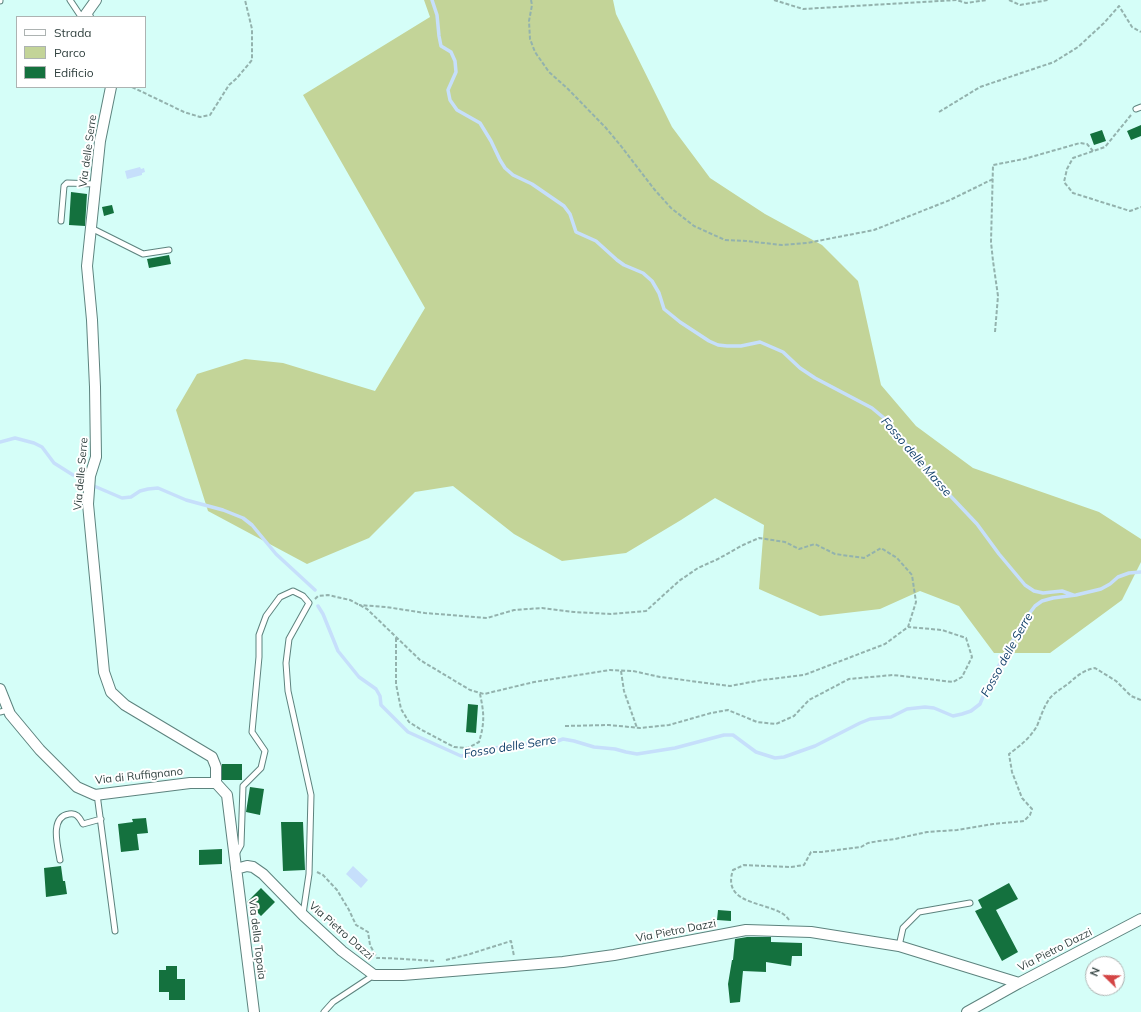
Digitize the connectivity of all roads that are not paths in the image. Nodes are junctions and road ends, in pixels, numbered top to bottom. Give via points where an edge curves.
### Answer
1 (70, 0) edge
2 (96, 0) edge
3 (87, 15) edge
4 (111, 88) edge
5 (95, 184) junction
6 (61, 221) dead end
7 (90, 228) junction
8 (169, 250) dead end
9 (0, 689) edge
10 (4, 711) edge
11 (216, 783) junction
12 (98, 794) junction
13 (101, 819) junction
14 (234, 857) junction
15 (60, 860) dead end
16 (236, 869) junction
17 (970, 903) dead end
18 (303, 915) junction
19 (1141, 919) edge
20 (115, 932) dead end
21 (899, 946) junction
22 (374, 975) junction
23 (1019, 983) junction
24 (254, 1012) edge
25 (324, 1012) edge
26 (967, 1012) edge

1 - 3 lane via 80,15
2 - 3 street
4 - 5 street, Via delle Serre via 100,141
5 - 6 lane via 67,183 64,186
5 - 7 street, Via delle Serre
7 - 8 lane via 143,254
7 - 11 street, Via delle Serre via 87,266 96,387 96,457 90,476 88,504 104,672 111,692 125,705 212,757 216,767
9 - 10 street, Via di Ruffignano
10 - 12 street, Via di Ruffignano via 10,714 40,750 77,787
11 - 12 street, Via di Ruffignano via 190,783
11 - 14 street via 227,795
12 - 13 lane
13 - 15 lane via 83,824 78,816 72,813 65,815 58,822 56,830
13 - 20 lane
14 - 16 street
14 - 18 lane via 242,845 243,786 261,768 265,751 252,732 259,635 266,616 280,597 293,591 309,603 289,639 286,663 288,691 311,795 310,867
16 - 18 street, Via Pietro Dazzi via 253,867
16 - 24 street, Via della Topaia
17 - 21 lane via 919,912 903,928
18 - 22 street, Via Pietro Dazzi via 342,951
19 - 23 street, Via Pietro Dazzi
21 - 22 street, Via Pietro Dazzi via 811,932 746,930 614,955 562,962 403,975
21 - 23 street, Via Pietro Dazzi
22 - 25 lane via 333,1002
23 - 26 street

